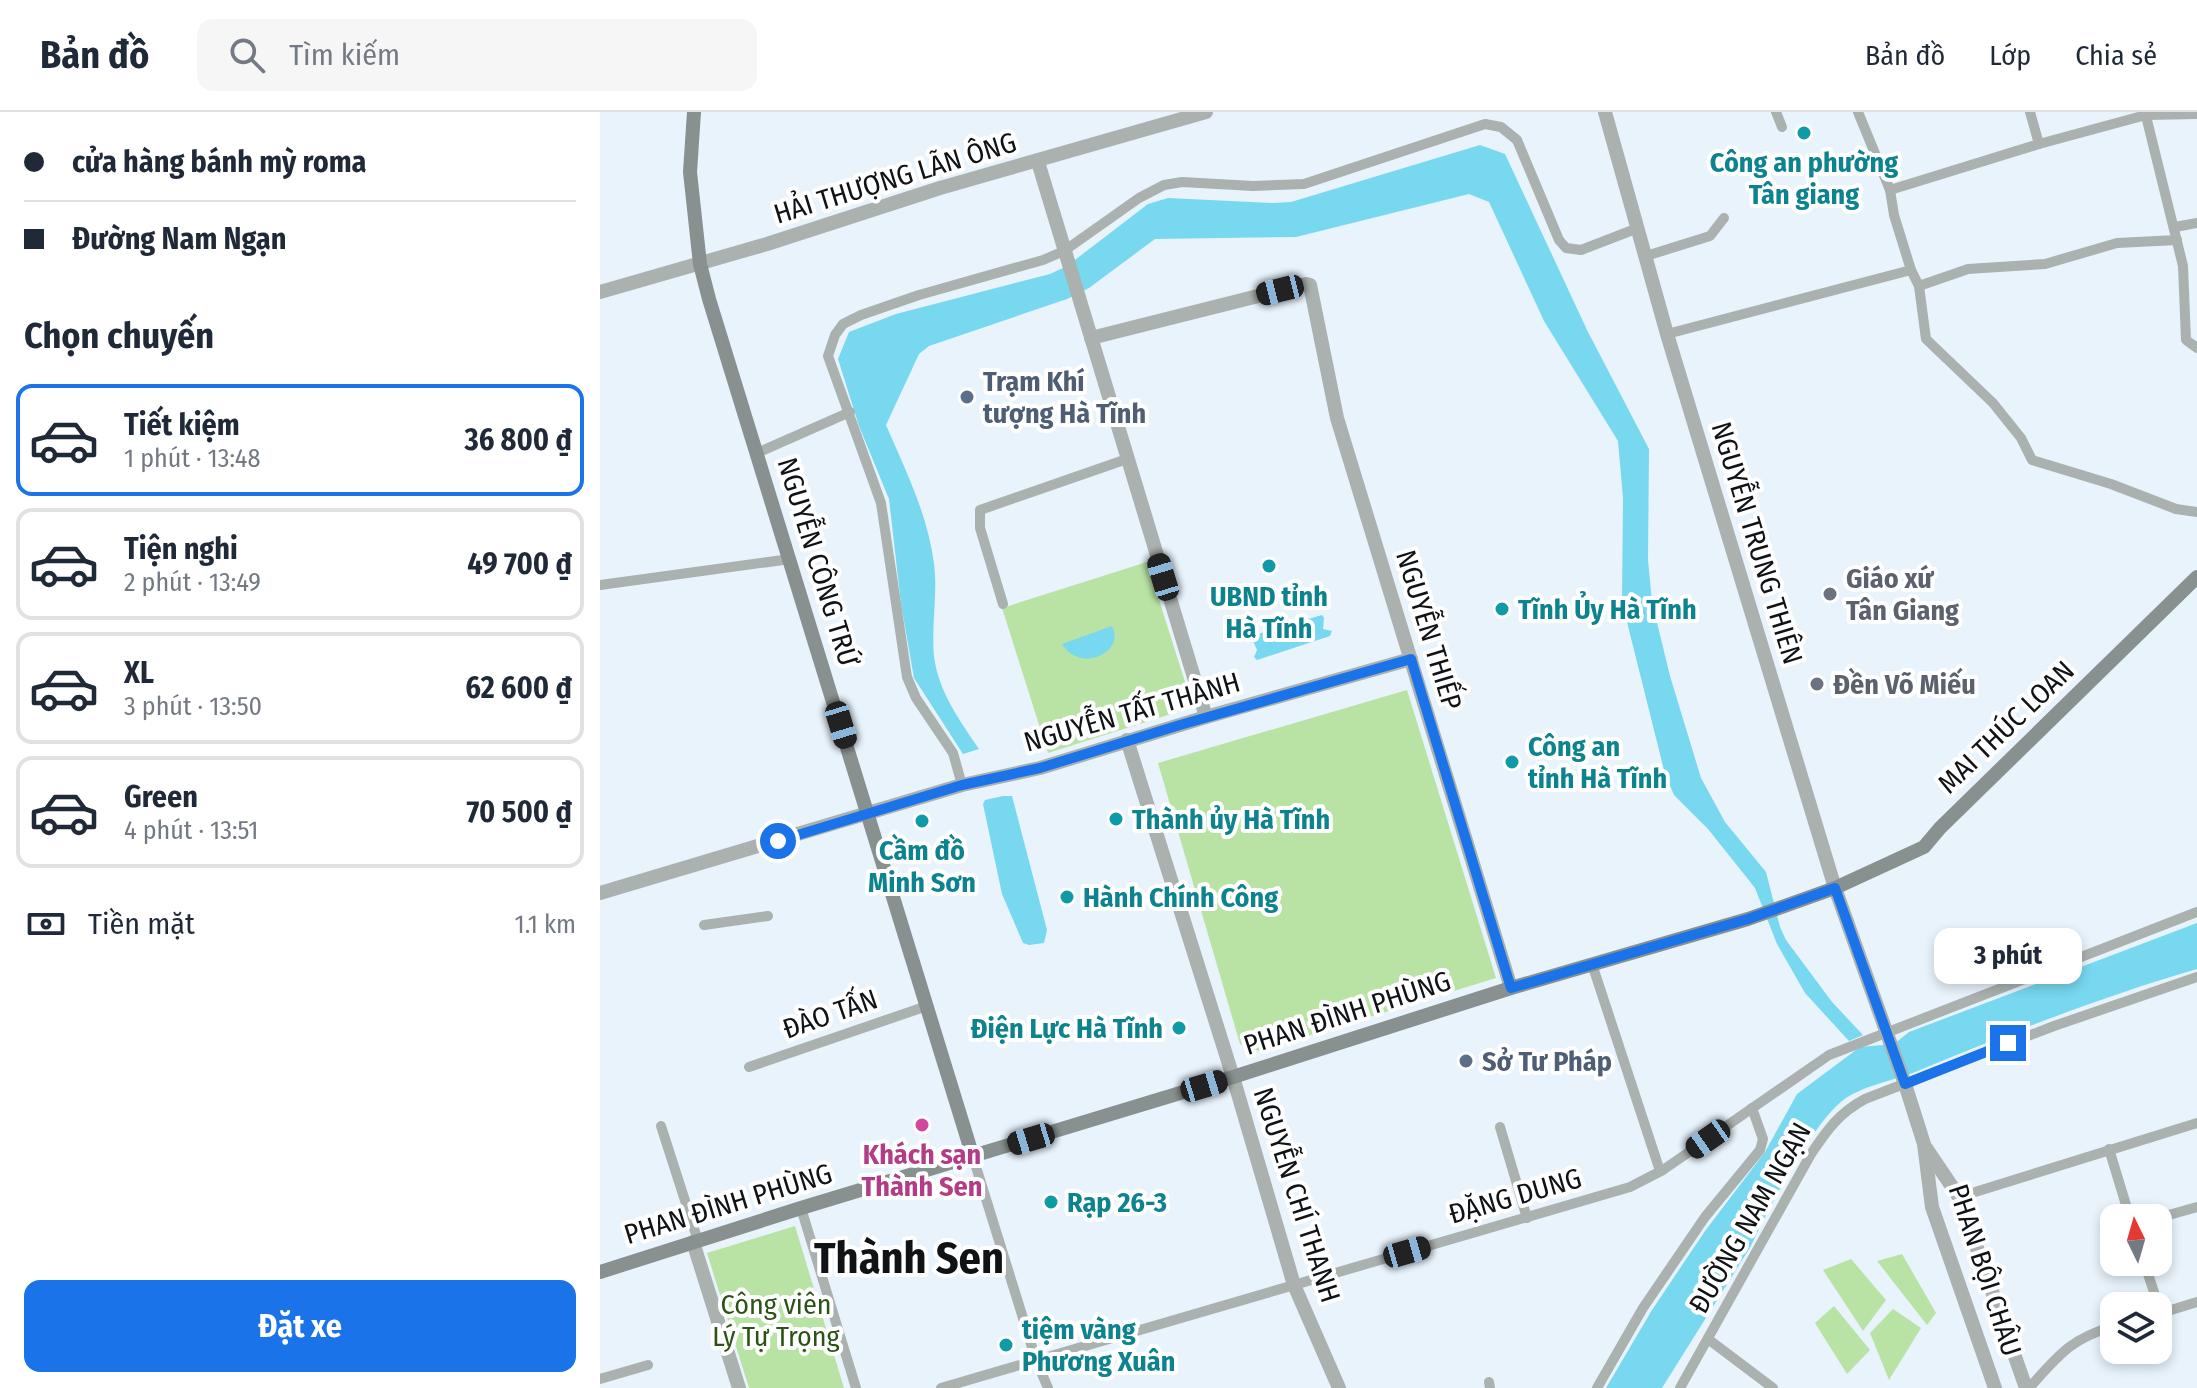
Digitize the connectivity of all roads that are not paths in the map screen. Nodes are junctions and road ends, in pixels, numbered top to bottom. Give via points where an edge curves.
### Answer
1 (694, 112) edge
2 (1206, 112) edge
3 (1605, 112) edge
4 (1776, 112) edge
5 (1858, 112) edge
6 (2030, 112) edge
7 (2146, 114) edge
8 (2197, 114) edge
9 (1782, 127) dead end
10 (2039, 144) junction
11 (1038, 162) junction
12 (1890, 190) junction
13 (1724, 218) dead end
14 (2197, 223) edge
15 (2175, 227) junction
16 (1638, 228) junction
17 (2177, 240) junction
18 (1065, 254) junction
19 (1646, 256) junction
20 (700, 264) junction
21 (1911, 270) junction
22 (1919, 286) junction
23 (600, 292) edge
24 (1667, 334) junction
25 (1091, 338) junction
26 (2197, 348) edge
27 (850, 412) junction
28 (757, 453) junction
29 (1127, 459) junction
30 (2197, 512) edge
31 (790, 559) junction
32 (2197, 577) edge
33 (600, 585) edge
34 (1003, 604) dead end
35 (1411, 659) junction
36 (1206, 717) junction
37 (1127, 740) junction
38 (962, 785) junction
39 (868, 814) junction
40 (1835, 888) junction
41 (600, 893) edge
42 (2197, 912) edge
43 (768, 916) dead end
44 (704, 925) dead end
45 (1592, 964) junction
46 (2197, 977) edge
47 (1511, 988) junction
48 (927, 1006) junction
49 (1886, 1031) junction
50 (749, 1067) dead end
51 (1233, 1077) junction
52 (1905, 1084) junction
53 (1752, 1108) junction
54 (2197, 1123) edge
55 (661, 1126) dead end
56 (1500, 1127) dead end
57 (1924, 1144) junction
58 (2109, 1149) junction
59 (973, 1157) junction
60 (1660, 1171) junction
61 (1959, 1197) junction
62 (2126, 1204) edge
63 (2197, 1207) edge
64 (801, 1208) junction
65 (2172, 1214) edge
66 (1527, 1218) junction
67 (696, 1242) junction
68 (600, 1272) edge
69 (1294, 1285) junction
70 (2197, 1302) edge
71 (2172, 1310) edge
72 (2100, 1330) edge
73 (1708, 1339) junction
74 (1036, 1360) junction
75 (648, 1365) dead end
76 (600, 1379) edge
77 (739, 1388) edge
78 (856, 1388) edge
79 (941, 1388) edge
80 (1048, 1388) edge
81 (1339, 1388) edge
82 (1597, 1388) edge
83 (1680, 1388) edge
84 (1773, 1388) edge
85 (1995, 1388) edge
86 (2028, 1388) edge

1 - 20 main road, NGUYỄN CÔNG TRỨ via 690,172
2 - 11 street, HẢI THƯỢNG LÃN ÔNG
3 - 16 street, NGUYỄN TRUNG THIÊN
4 - 9 street
5 - 12 street
6 - 10 street
7 - 8 street
7 - 10 street
7 - 15 street
10 - 12 street
11 - 18 street
11 - 20 street, HẢI THƯỢNG LÃN ÔNG
12 - 21 street
13 - 19 street via 1710,236
14 - 15 street
15 - 17 street
16 - 18 street via 1581,250 1566,248 1517,140 1489,124 1304,184 1164,185
16 - 19 street, NGUYỄN TRUNG THIÊN
17 - 22 street via 2117,243 2045,264 1968,269
17 - 26 street via 2186,340
18 - 25 street
18 - 27 street via 894,303 843,324 828,356
19 - 24 street, NGUYỄN TRUNG THIÊN
20 - 23 street, HẢI THƯỢNG LÃN ÔNG
20 - 28 main road, NGUYỄN CÔNG TRỨ
21 - 22 street
21 - 24 street
22 - 30 street via 1926,339 1993,403 2032,460
24 - 40 street, NGUYỄN TRUNG THIÊN
25 - 29 street
25 - 35 street, NGUYỄN THIẾP via 1310,285 1337,418
27 - 28 street
27 - 38 street via 881,503 907,677 953,753
28 - 31 main road, NGUYỄN CÔNG TRỨ
29 - 34 street via 980,510 980,528
29 - 36 street
31 - 33 street
31 - 39 main road, NGUYỄN CÔNG TRỨ
32 - 40 main road, MAI THÚC LOAN via 1924,847
35 - 36 street, NGUYỄN TẤT THÀNH
35 - 47 street, NGUYỄN THIẾP
36 - 37 street, NGUYỄN TẤT THÀNH
37 - 38 street, NGUYỄN TẤT THÀNH via 1040,768
37 - 51 street, NGUYỄN CHÍ THANH
38 - 39 street, NGUYỄN TẤT THÀNH
39 - 41 street, NGUYỄN TẤT THÀNH
39 - 48 main road, NGUYỄN CÔNG TRỨ
40 - 45 main road, PHAN ĐÌNH PHÙNG
40 - 49 street, NGUYỄN TRUNG THIÊN
42 - 49 street, ĐẶNG DUNG
43 - 44 street
45 - 47 main road, PHAN ĐÌNH PHÙNG
45 - 60 street
46 - 52 street, ĐƯỜNG NAM NGẠN
47 - 51 main road, PHAN ĐÌNH PHÙNG
48 - 50 street, ĐÀO TẤN
48 - 59 main road, NGUYỄN CÔNG TRỨ
49 - 52 street, NGUYỄN TRUNG THIÊN
49 - 53 street, ĐẶNG DUNG via 1829,1055
51 - 59 main road, PHAN ĐÌNH PHÙNG
51 - 69 street, NGUYỄN CHÍ THANH
52 - 57 street, NGUYỄN TRUNG THIÊN
52 - 73 street, ĐƯỜNG NAM NGẠN via 1846,1109 1833,1121
53 - 60 street, ĐẶNG DUNG
53 - 82 street via 1763,1139 1760,1150 1705,1217
54 - 58 street
55 - 67 street
56 - 66 street
57 - 61 street, PHAN BỘI CHÂU
57 - 85 street, PHAN BỘI CHÂU via 1932,1207
58 - 61 street
58 - 62 street
59 - 64 main road, PHAN ĐÌNH PHÙNG
59 - 74 street, NGUYỄN CÔNG TRỨ
60 - 66 street, ĐẶNG DUNG via 1630,1187
61 - 86 street, PHAN BỘI CHÂU
63 - 65 street
64 - 67 main road, PHAN ĐÌNH PHÙNG
64 - 78 street
66 - 69 street, ĐẶNG DUNG
67 - 68 main road, PHAN ĐÌNH PHÙNG
67 - 77 street
69 - 74 street, ĐẶNG DUNG
69 - 81 street, NGUYỄN CHÍ THANH
70 - 71 street
72 - 86 street via 2064,1349
73 - 83 street, ĐƯỜNG NAM NGẠN
73 - 84 street
74 - 79 street, ĐẶNG DUNG
74 - 80 street, NGUYỄN CÔNG TRỨ
75 - 76 street

